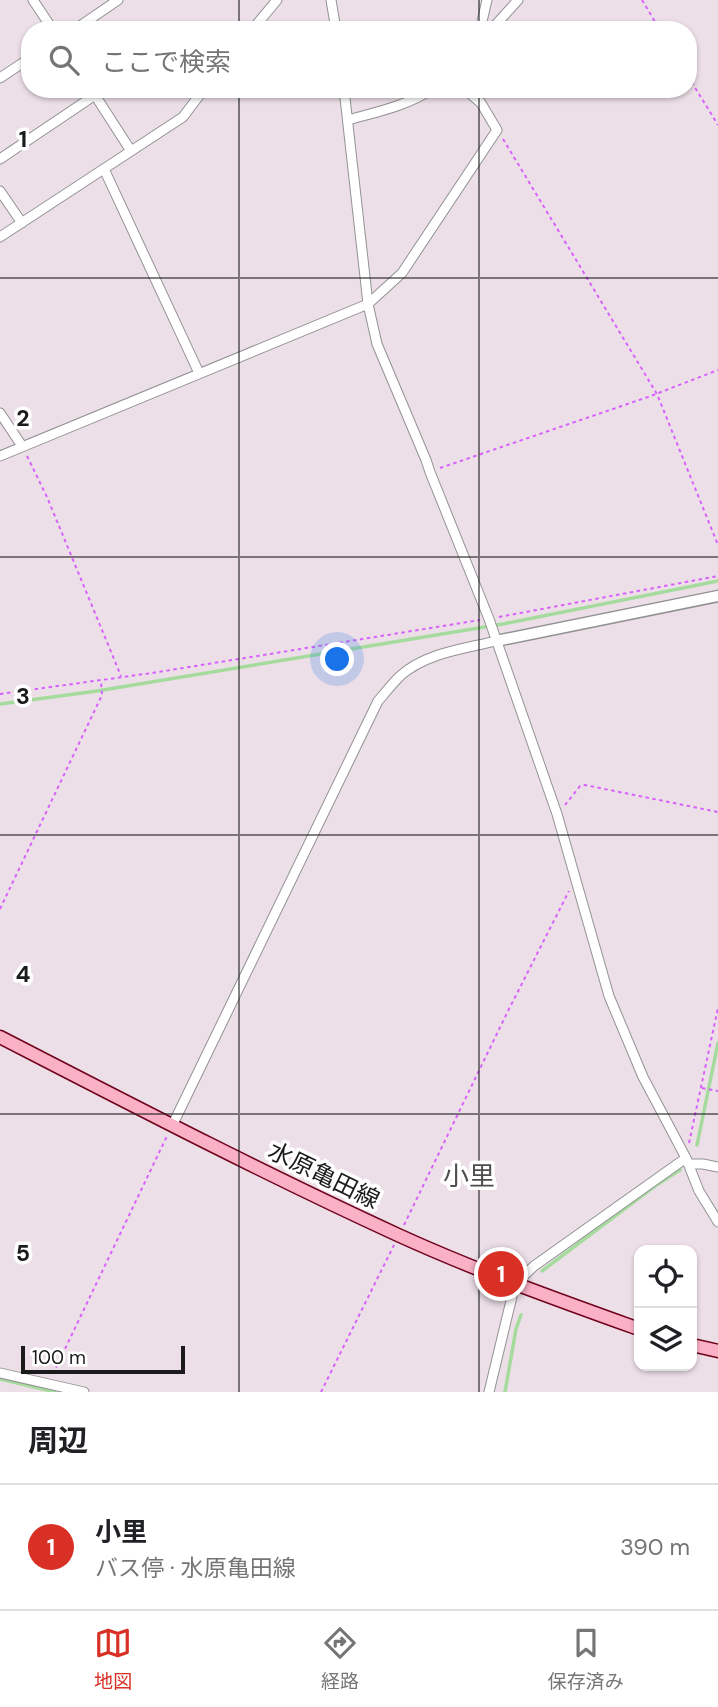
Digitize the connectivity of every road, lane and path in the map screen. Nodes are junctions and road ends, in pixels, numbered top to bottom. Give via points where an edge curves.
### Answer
1 (33, 0) edge
2 (118, 0) edge
3 (277, 0) edge
4 (331, 0) edge
5 (487, 0) edge
6 (518, 0) edge
7 (642, 0) edge
8 (47, 21) edge
9 (87, 21) edge
10 (260, 21) edge
11 (334, 21) edge
12 (482, 21) edge
13 (499, 21) edge
14 (655, 21) edge
15 (21, 64) edge
16 (0, 78) edge
17 (697, 91) edge
18 (85, 98) edge
19 (97, 98) edge
20 (197, 98) edge
21 (345, 98) edge
22 (417, 98) edge
23 (475, 98) edge
24 (348, 120) junction
25 (718, 125) edge
26 (497, 130) junction
27 (131, 150) junction
28 (0, 159) edge
29 (104, 169) junction
30 (0, 191) edge
31 (22, 223) junction
32 (0, 237) edge
33 (368, 304) junction
34 (718, 370) edge
35 (199, 373) junction
36 (657, 394) junction
37 (0, 413) edge
38 (22, 446) junction
39 (0, 456) edge
40 (430, 472) junction
41 (718, 545) edge
42 (718, 576) edge
43 (718, 596) edge
44 (489, 619) junction
45 (496, 641) junction
46 (122, 677) junction
47 (101, 680) junction
48 (0, 694) edge
49 (718, 812) edge
50 (557, 814) junction
51 (577, 881) junction
52 (0, 909) edge
53 (718, 1008) edge
54 (0, 1037) edge
55 (701, 1087) junction
56 (718, 1091) edge
57 (172, 1126) junction
58 (688, 1161) junction
59 (718, 1167) edge
60 (718, 1222) edge
61 (399, 1235) junction
62 (515, 1284) junction
63 (634, 1327) edge
64 (697, 1346) edge
65 (718, 1351) edge
66 (0, 1373) edge
67 (48, 1384) junction
68 (84, 1392) edge
69 (321, 1392) edge
70 (489, 1392) edge

1 - 8 street
2 - 9 street
3 - 10 street
4 - 11 street
5 - 12 street
6 - 13 street
7 - 14 path
15 - 16 street
17 - 25 path
18 - 28 street
19 - 27 street
20 - 27 street via 183,117
21 - 24 street
22 - 24 street
23 - 26 street
24 - 33 street
26 - 33 street via 402,273
26 - 36 path
27 - 29 street
29 - 31 street
29 - 35 street
30 - 31 street
31 - 32 street
33 - 35 street
33 - 40 street via 377,344
34 - 36 path
35 - 38 street
36 - 40 path
36 - 41 path
37 - 38 street
38 - 39 street
38 - 46 path
40 - 44 street
42 - 44 path
43 - 45 street
44 - 45 street
44 - 46 path
45 - 50 street
45 - 57 street via 417,664 378,701
46 - 47 path
47 - 48 path
47 - 52 path via 102,695
49 - 50 path via 585,785
50 - 51 street
51 - 58 street via 609,996 643,1077
51 - 61 path via 512,1001
53 - 55 path
54 - 57 main road, 水原亀田線
55 - 56 path
55 - 58 path
57 - 61 main road, 水原亀田線
57 - 67 path
58 - 59 street
58 - 60 street
58 - 62 street via 534,1266
61 - 62 main road, 水原亀田線
61 - 69 path
62 - 63 main road, 水原亀田線
62 - 70 street
64 - 65 main road
66 - 67 street
67 - 68 street

